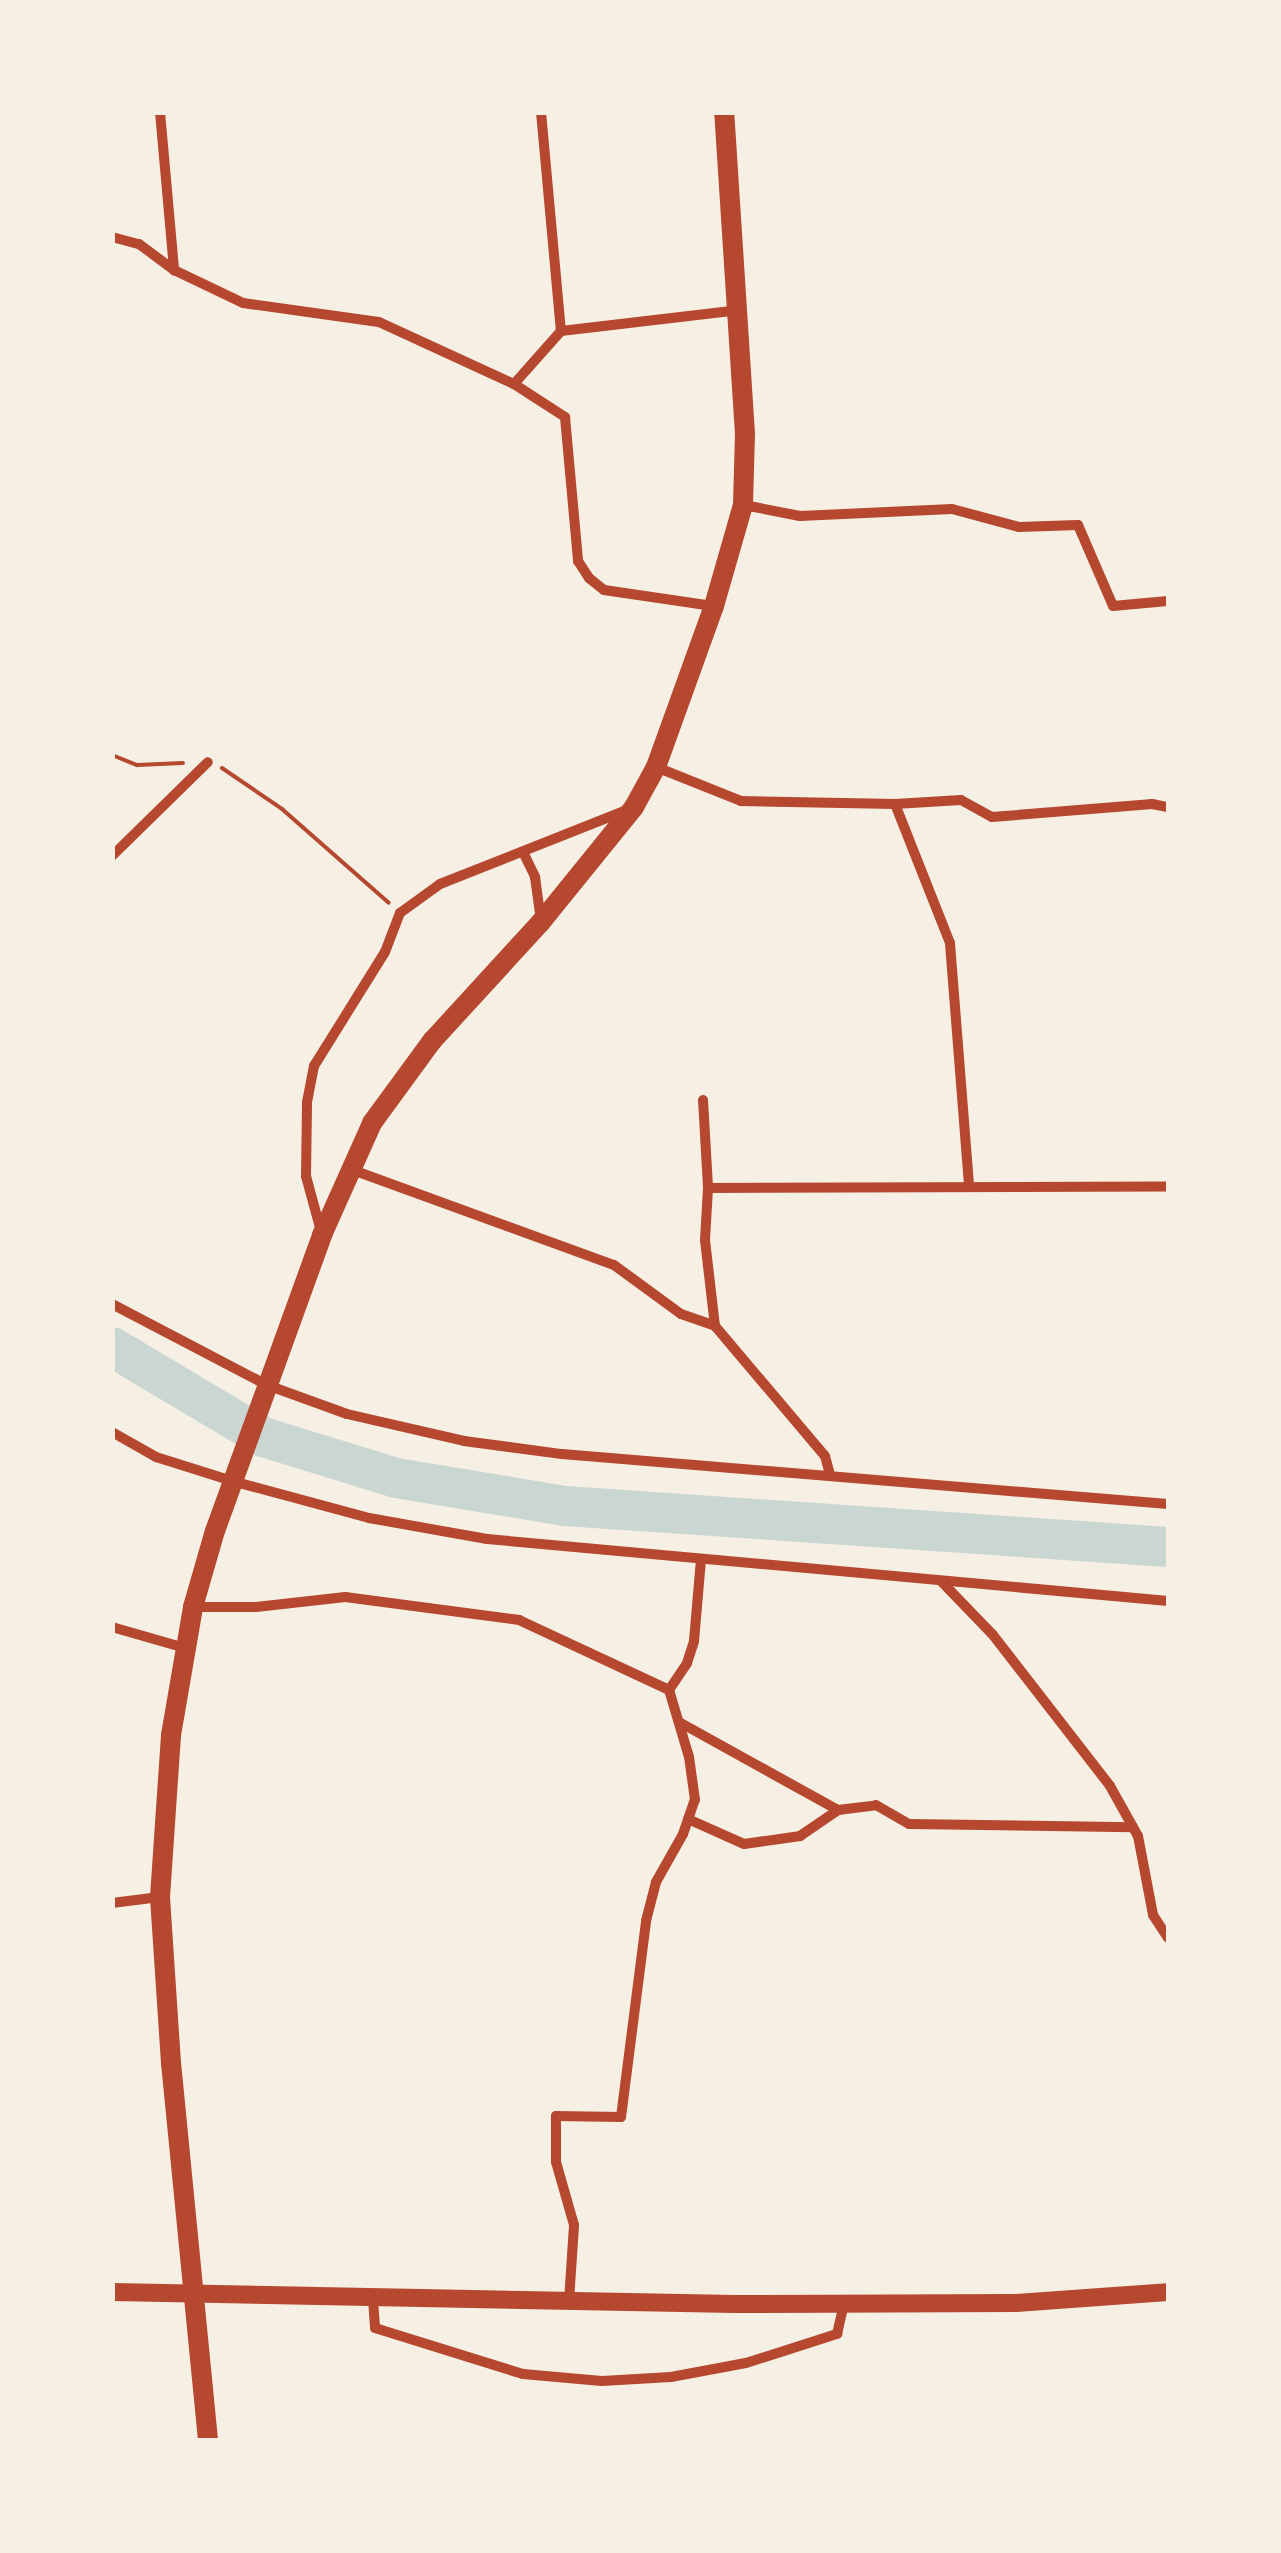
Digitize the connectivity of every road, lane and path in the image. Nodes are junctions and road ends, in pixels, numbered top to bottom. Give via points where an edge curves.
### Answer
1 (160, 112) edge
2 (541, 112) edge
3 (724, 112) edge
4 (112, 237) edge
5 (174, 270) junction
6 (740, 310) junction
7 (561, 331) junction
8 (514, 384) junction
9 (742, 505) junction
10 (1168, 601) edge
11 (714, 606) junction
12 (112, 754) edge
13 (208, 762) junction
14 (656, 767) junction
15 (895, 804) junction
16 (634, 807) junction
17 (1168, 807) edge
18 (522, 852) junction
19 (112, 856) edge
20 (400, 913) junction
21 (541, 922) junction
22 (703, 1100) dead end
23 (349, 1168) junction
24 (969, 1186) junction
25 (1168, 1186) edge
26 (708, 1188) junction
27 (322, 1236) junction
28 (112, 1304) edge
29 (716, 1326) junction
30 (266, 1389) junction
31 (112, 1432) edge
32 (235, 1474) junction
33 (830, 1475) junction
34 (1168, 1504) edge
35 (701, 1560) junction
36 (941, 1581) junction
37 (1168, 1601) edge
38 (193, 1607) junction
39 (112, 1627) edge
40 (186, 1648) junction
41 (669, 1690) junction
42 (678, 1721) junction
43 (838, 1810) junction
44 (688, 1819) junction
45 (1133, 1826) junction
46 (160, 1897) junction
47 (112, 1903) edge
48 (1168, 1938) edge
49 (112, 2292) edge
50 (1168, 2292) edge
51 (194, 2293) junction
52 (373, 2298) junction
53 (568, 2302) junction
54 (844, 2304) junction
55 (208, 2440) edge

1 - 5 street
2 - 7 street
3 - 6 highway
4 - 5 street via 139,244
5 - 8 street via 243,303 379,322
6 - 7 street
6 - 9 highway
7 - 8 street
8 - 11 street via 564,416 578,561 589,578 604,590
9 - 10 street via 800,516 952,509 1018,527 1078,525 1113,606
9 - 11 highway
11 - 14 highway
12 - 13 path via 137,765
13 - 19 street
13 - 20 path via 282,809
14 - 15 street via 741,800
14 - 16 highway
15 - 17 street via 962,800 992,818
15 - 24 street via 950,943
16 - 18 street
16 - 21 highway
18 - 20 street via 440,884
18 - 21 street via 535,877
20 - 27 street via 385,952 314,1066 306,1176
21 - 23 highway via 398,1084
22 - 26 street
23 - 27 highway
23 - 29 street via 614,1266 681,1314
24 - 25 street
24 - 26 street
26 - 29 street via 704,1240
27 - 30 highway
28 - 30 street
29 - 33 street via 825,1456
30 - 32 highway
30 - 33 street via 464,1442
31 - 32 street via 156,1456
32 - 35 street via 369,1518 487,1540
32 - 38 highway
33 - 34 street
35 - 36 street
35 - 41 street via 694,1642
36 - 37 street
36 - 45 street via 1005,1650
38 - 40 highway
38 - 41 street via 345,1597 519,1620
39 - 40 street
40 - 46 highway via 171,1734
41 - 42 street
42 - 43 street
42 - 44 street via 695,1800
43 - 44 street via 800,1836 744,1844
43 - 45 street via 876,1805 909,1824
44 - 53 street via 656,1882 646,1921 621,2117 556,2116 556,2162 574,2225
45 - 48 street via 1153,1915
46 - 47 street
46 - 51 highway
49 - 51 main road
50 - 54 main road
51 - 52 main road
51 - 55 highway
52 - 53 main road
52 - 54 street via 376,2328 523,2374 602,2381 672,2377 801,2346 837,2334
53 - 54 main road

